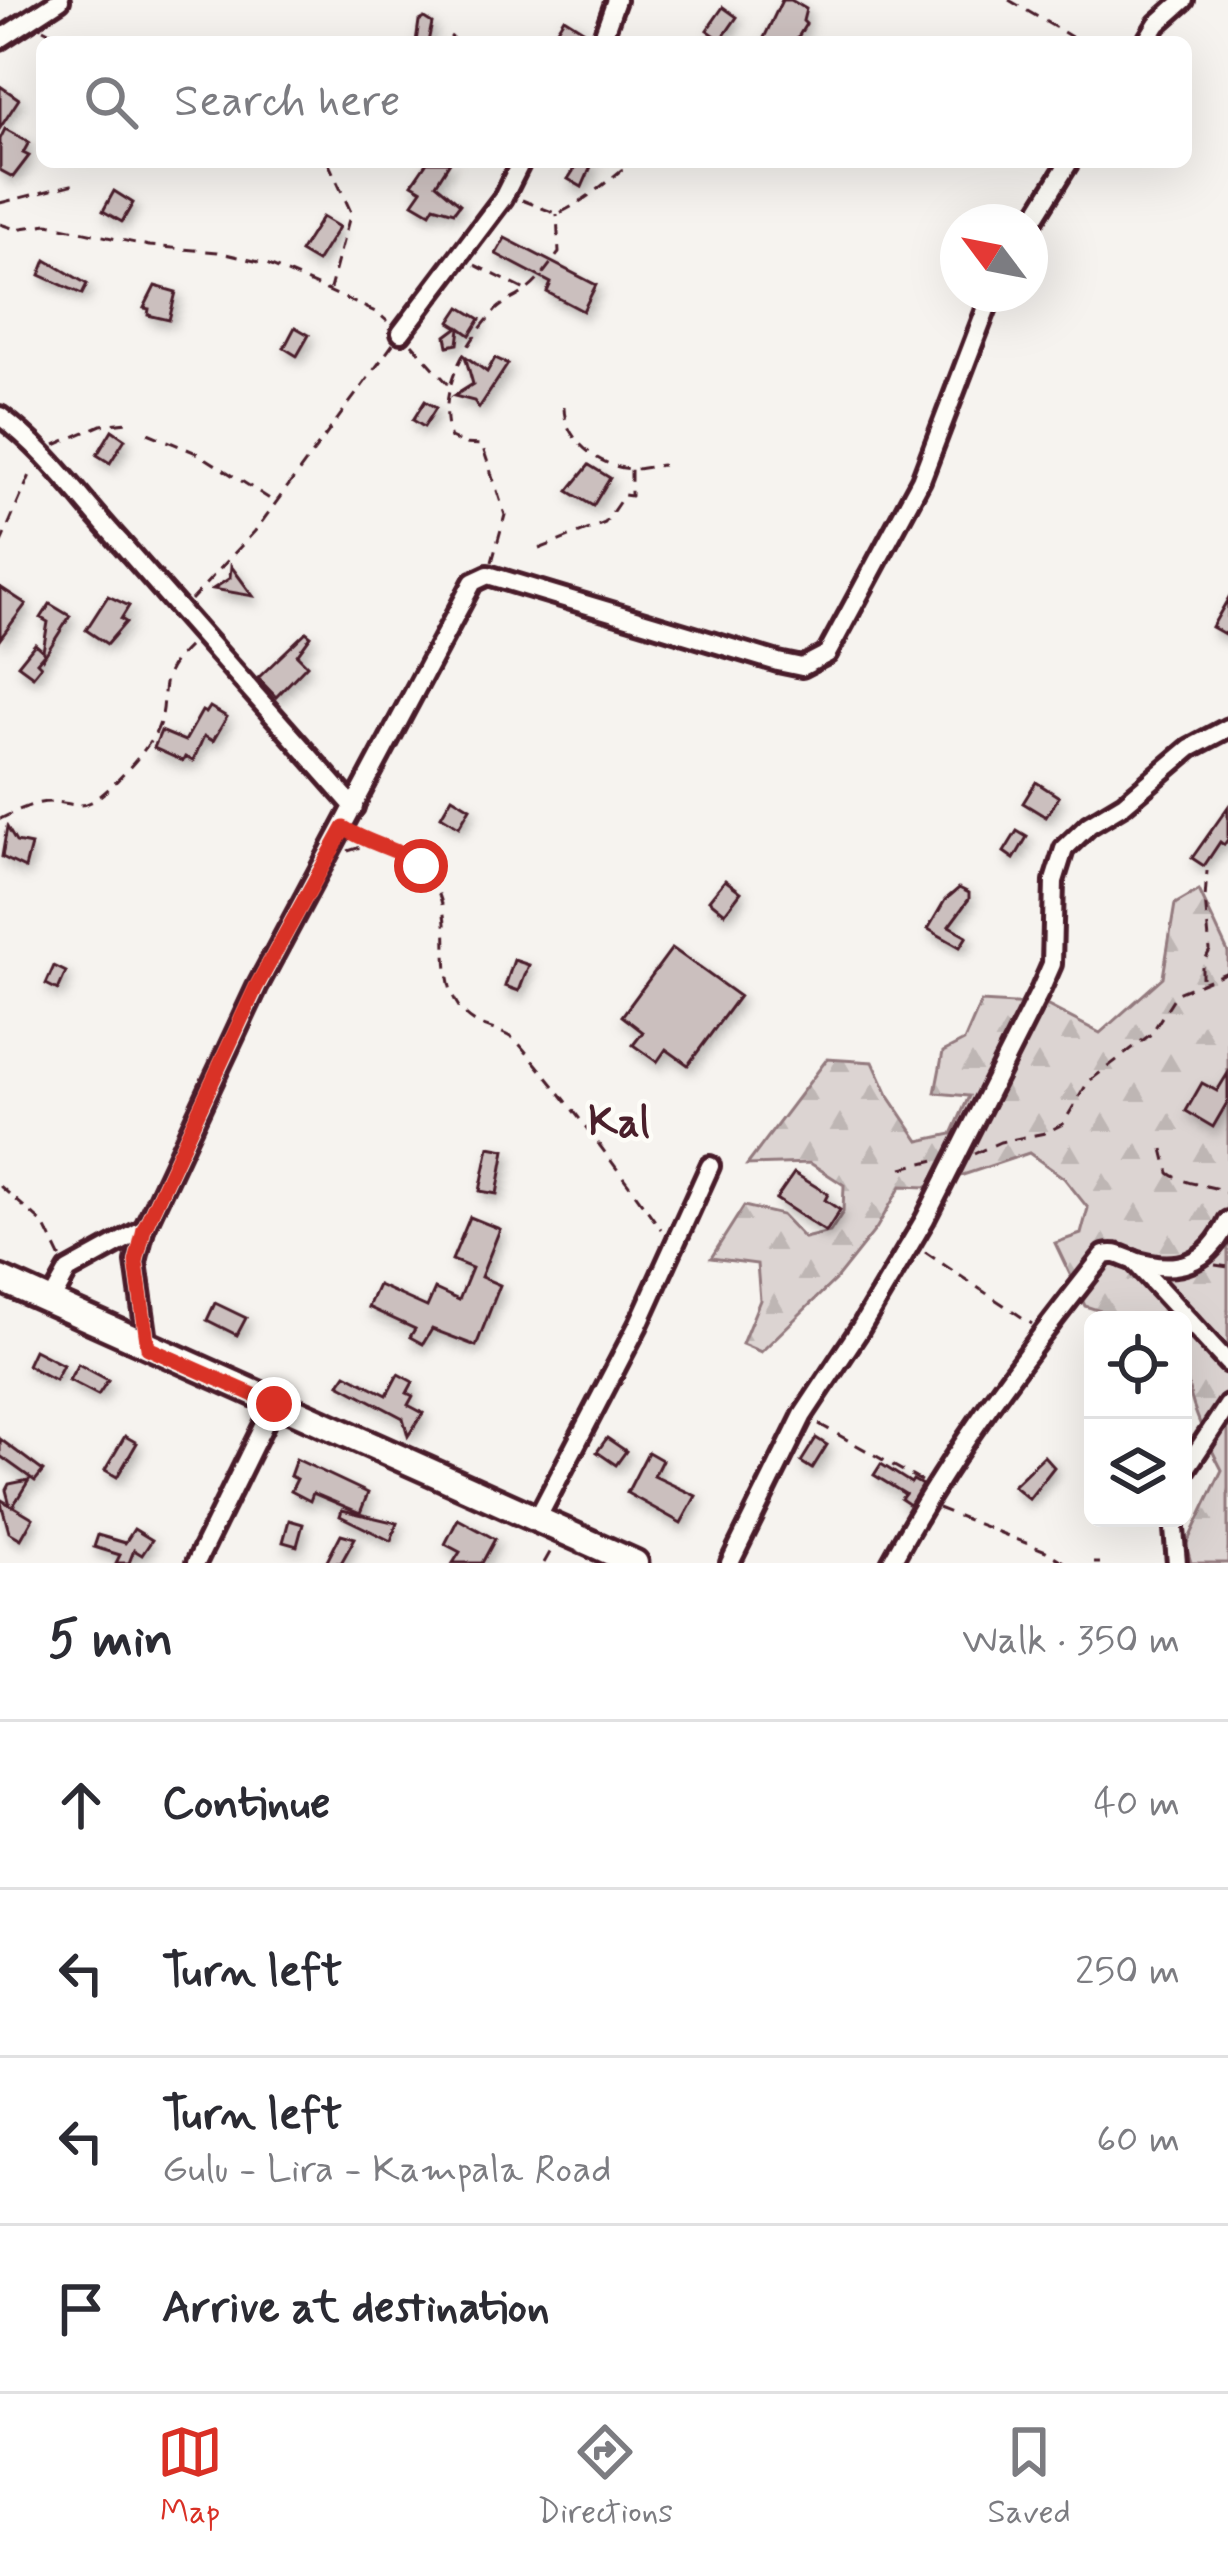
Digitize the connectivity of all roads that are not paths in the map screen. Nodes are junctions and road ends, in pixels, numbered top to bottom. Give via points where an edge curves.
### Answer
1 (60, 0) edge
2 (616, 0) edge
3 (1184, 0) edge
4 (603, 36) edge
5 (1150, 36) edge
6 (0, 39) edge
7 (518, 168) edge
8 (1065, 168) edge
9 (1043, 204) edge
10 (985, 312) edge
11 (401, 333) road end
12 (0, 416) edge
13 (1228, 728) edge
14 (354, 807) junction
15 (710, 1166) dead end
16 (1228, 1221) edge
17 (144, 1229) junction
18 (1133, 1260) junction
19 (0, 1279) edge
20 (51, 1301) junction
21 (148, 1348) junction
22 (1228, 1363) edge
23 (274, 1404) junction
24 (1228, 1405) edge
25 (1192, 1459) edge
26 (536, 1521) junction
27 (1174, 1527) edge
28 (196, 1563) edge
29 (634, 1563) edge
30 (730, 1563) edge
31 (891, 1563) edge
32 (1177, 1563) edge

1 - 6 street
2 - 4 street
3 - 5 street
7 - 11 street
8 - 9 street
10 - 14 street via 921,480 827,654 802,667 778,662 488,575 458,604
12 - 14 street via 43,450
13 - 30 street via 1190,748 1064,849 1054,881 1052,964 910,1244 803,1415
14 - 17 street via 256,987
15 - 26 street
16 - 18 street via 1196,1261 1171,1268
17 - 20 street via 68,1271
17 - 21 street via 136,1262
18 - 22 street
18 - 31 street via 1104,1255 1044,1330
19 - 20 main road
20 - 21 main road
21 - 23 main road
23 - 26 main road
23 - 28 street
24 - 25 street
26 - 29 main road
27 - 32 street

